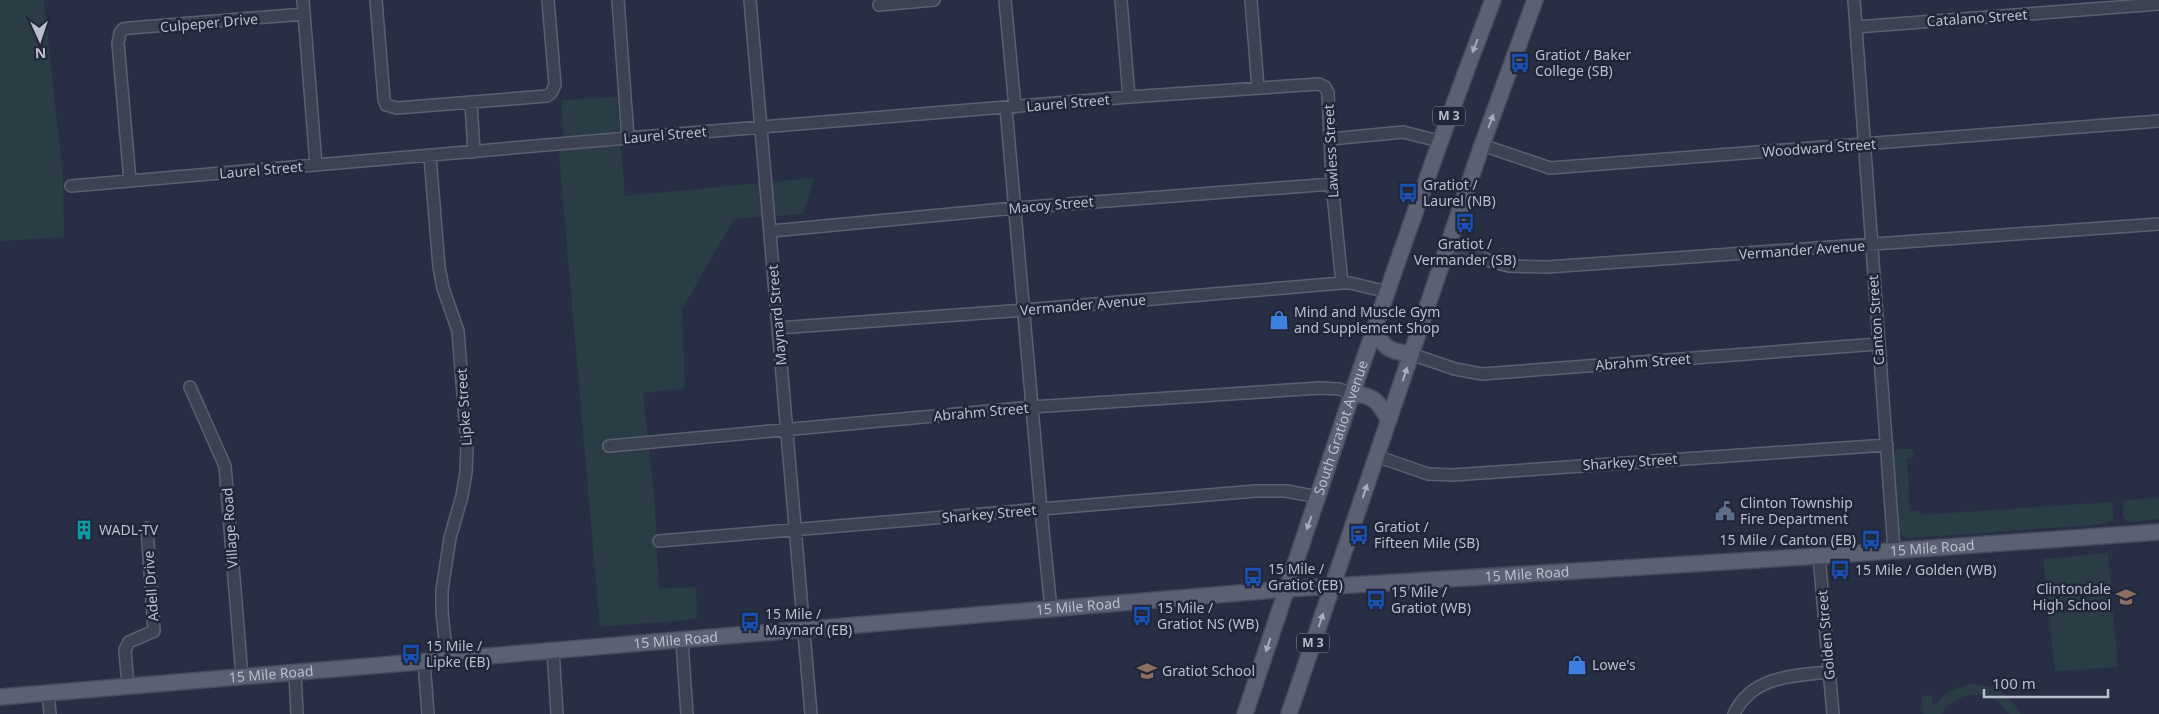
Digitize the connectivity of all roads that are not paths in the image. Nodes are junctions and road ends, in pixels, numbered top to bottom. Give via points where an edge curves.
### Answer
1 (303, 0) edge
2 (376, 0) edge
3 (548, 0) edge
4 (618, 0) edge
5 (750, 0) edge
6 (934, 0) edge
7 (1005, 0) edge
8 (1121, 0) edge
9 (1251, 0) edge
10 (1492, 0) edge
11 (1535, 0) edge
12 (1854, 0) edge
13 (2159, 4) edge
14 (879, 5) dead end
15 (304, 14) junction
16 (1856, 27) junction
17 (1258, 88) junction
18 (1129, 98) junction
19 (471, 103) junction
20 (1010, 108) junction
21 (2159, 121) edge
22 (760, 128) junction
23 (628, 138) junction
24 (1331, 139) junction
25 (1439, 140) junction
26 (1863, 145) junction
27 (1482, 146) junction
28 (474, 152) junction
29 (430, 156) junction
30 (316, 165) junction
31 (130, 181) junction
32 (1332, 184) junction
33 (71, 186) dead end
34 (1014, 208) junction
35 (2159, 224) edge
36 (771, 230) junction
37 (1448, 244) junction
38 (1870, 245) junction
39 (1342, 283) junction
40 (1388, 292) junction
41 (1024, 310) junction
42 (778, 328) junction
43 (1375, 330) junction
44 (1878, 344) junction
45 (1412, 354) junction
46 (190, 387) dead end
47 (1353, 394) junction
48 (1032, 407) junction
49 (1389, 420) junction
50 (787, 429) junction
51 (1887, 445) junction
52 (609, 446) dead end
53 (1376, 456) junction
54 (1318, 497) junction
55 (1041, 510) junction
56 (147, 528) dead end
57 (795, 531) junction
58 (2159, 532) edge
59 (659, 541) dead end
60 (1894, 550) junction
61 (1819, 556) junction
62 (1332, 586) junction
63 (1286, 589) junction
64 (1051, 609) junction
65 (804, 630) junction
66 (682, 641) junction
67 (553, 650) junction
68 (447, 659) junction
69 (424, 661) junction
70 (1829, 672) junction
71 (294, 673) junction
72 (242, 677) junction
73 (128, 687) junction
74 (48, 693) junction
75 (0, 697) edge
76 (50, 714) edge
77 (297, 714) edge
78 (428, 714) edge
79 (558, 714) edge
80 (687, 714) edge
81 (811, 714) edge
82 (1245, 714) edge
83 (1289, 714) edge
84 (1734, 714) edge
85 (1833, 714) edge

1 - 15 street
2 - 19 street via 386,105 397,108
3 - 19 street via 555,85 551,93 542,98
4 - 23 street
5 - 22 street, Maynard Street
6 - 14 street
7 - 20 street
8 - 18 street
9 - 17 street
10 -> 25 main road, South Gratiot Avenue / M 3
27 -> 11 main road, M 3
12 - 16 street, Canton Street
13 - 16 street, Catalano Street
15 - 30 street
15 - 31 street, Culpeper Drive via 123,29 118,36
16 - 26 street, Canton Street
17 - 18 street, Laurel Street
17 - 24 street, Lawless Street via 1312,84 1325,87
18 - 20 street, Laurel Street
19 - 28 street
20 - 22 street, Laurel Street
20 - 34 street
21 - 26 street, Woodward Street
22 - 23 street, Laurel Street
22 - 36 street, Maynard Street
23 - 28 street, Laurel Street
24 - 25 street via 1403,132
24 - 32 street, Lawless Street
25 - 40 main road, South Gratiot Avenue / M 3
26 - 27 street, Woodward Street via 1550,168
26 - 38 street, Canton Street
27 - 37 main road, M 3
28 - 29 street, Laurel Street
29 - 30 street, Laurel Street
29 - 68 street, Lipke Street via 439,267 458,331 467,446 464,480 442,590
30 - 31 street, Laurel Street
31 - 33 street, Laurel Street
32 - 34 street, Macoy Street
32 - 39 street, Lawless Street
34 - 36 street, Macoy Street
34 - 41 street
35 - 38 street, Vermander Avenue
36 - 42 street, Maynard Street
37 - 38 street, Vermander Avenue via 1490,262 1546,267
37 - 45 main road, M 3
38 - 44 street, Canton Street
39 - 40 street, Vermander Avenue
39 - 41 street, Vermander Avenue
40 - 43 main road, South Gratiot Avenue / M 3
41 - 42 street, Vermander Avenue
41 - 48 street
42 - 50 street, Maynard Street
43 - 45 main road via 1387,348
43 - 47 main road, South Gratiot Avenue / M 3
44 - 45 street, Abrahm Street via 1482,374 1455,369
44 - 51 street, Canton Street
49 -> 45 main road, M 3
46 - 72 street, Village Road via 224,466
47 - 48 street, Abrahm Street via 1320,388
47 - 49 main road via 1375,399
47 - 54 main road, South Gratiot Avenue / M 3
48 - 50 street, Abrahm Street
48 - 55 street
49 - 53 main road, M 3
50 - 52 street, Abrahm Street
50 - 57 street, Maynard Street
51 - 53 street, Sharkey Street via 1452,475 1422,473
51 - 60 street, Canton Street
62 -> 53 main road, M 3
54 - 55 street, Sharkey Street via 1273,490
54 -> 63 main road, South Gratiot Avenue / M 3
55 - 57 street, Sharkey Street
55 - 64 street
56 - 73 street, Adell Drive via 154,631 129,642 125,650
57 - 59 street, Sharkey Street
57 - 65 street, Maynard Street
58 - 60 main road, 15 Mile Road
60 - 61 main road, 15 Mile Road
61 - 62 main road, 15 Mile Road
61 - 70 street, Golden Street
62 - 63 main road, 15 Mile Road
83 -> 62 main road, M 3
63 - 64 main road, 15 Mile Road
63 -> 82 main road, South Gratiot Avenue / M 3
64 - 65 main road, 15 Mile Road
65 - 66 main road, 15 Mile Road
65 - 81 street, Maynard Street
66 - 67 main road, 15 Mile Road
66 - 80 street
67 - 68 main road, 15 Mile Road
67 - 79 street
68 - 69 main road, 15 Mile Road
69 - 71 main road, 15 Mile Road
69 - 78 street
70 - 84 street via 1776,678 1761,684 1739,704
70 - 85 street, Golden Street
71 - 72 main road, 15 Mile Road
71 - 77 street
72 - 73 main road, 15 Mile Road
73 - 74 main road, 15 Mile Road
74 - 75 main road, 15 Mile Road
74 - 76 street

